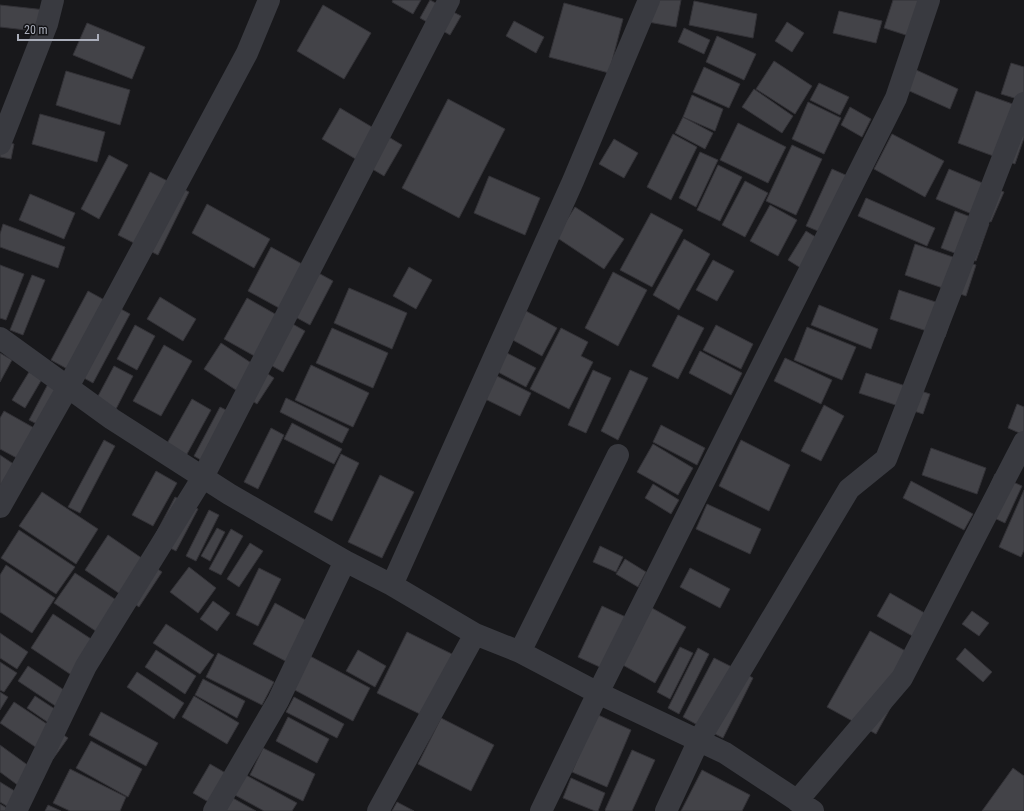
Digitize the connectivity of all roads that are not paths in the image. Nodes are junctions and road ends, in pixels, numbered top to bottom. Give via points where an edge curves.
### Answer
1 (53, 0) edge
2 (269, 0) edge
3 (449, 0) edge
4 (649, 0) edge
5 (929, 0) edge
6 (1024, 103) edge
7 (0, 144) edge
8 (0, 338) edge
9 (68, 387) junction
10 (1024, 442) edge
11 (618, 455) dead end
12 (203, 477) junction
13 (0, 507) edge
14 (345, 561) junction
15 (392, 586) junction
16 (475, 634) junction
17 (520, 652) junction
18 (598, 693) junction
19 (699, 740) junction
20 (805, 806) edge
21 (16, 811) edge
22 (214, 811) edge
23 (378, 811) edge
24 (541, 811) edge
25 (666, 811) edge

1 - 7 street via 47,24
2 - 9 street via 247,53
3 - 12 street
4 - 15 street via 572,181
5 - 18 street via 896,98
6 - 19 street via 886,459 849,489
8 - 9 street
9 - 12 street via 112,419
9 - 13 street
10 - 20 street via 902,678
11 - 17 street
12 - 14 street
12 - 21 street via 86,666
14 - 15 street
14 - 22 street via 278,701
15 - 16 street
16 - 17 street
16 - 23 street
17 - 18 street
18 - 19 street
18 - 24 street
19 - 20 street via 725,753
19 - 25 street

